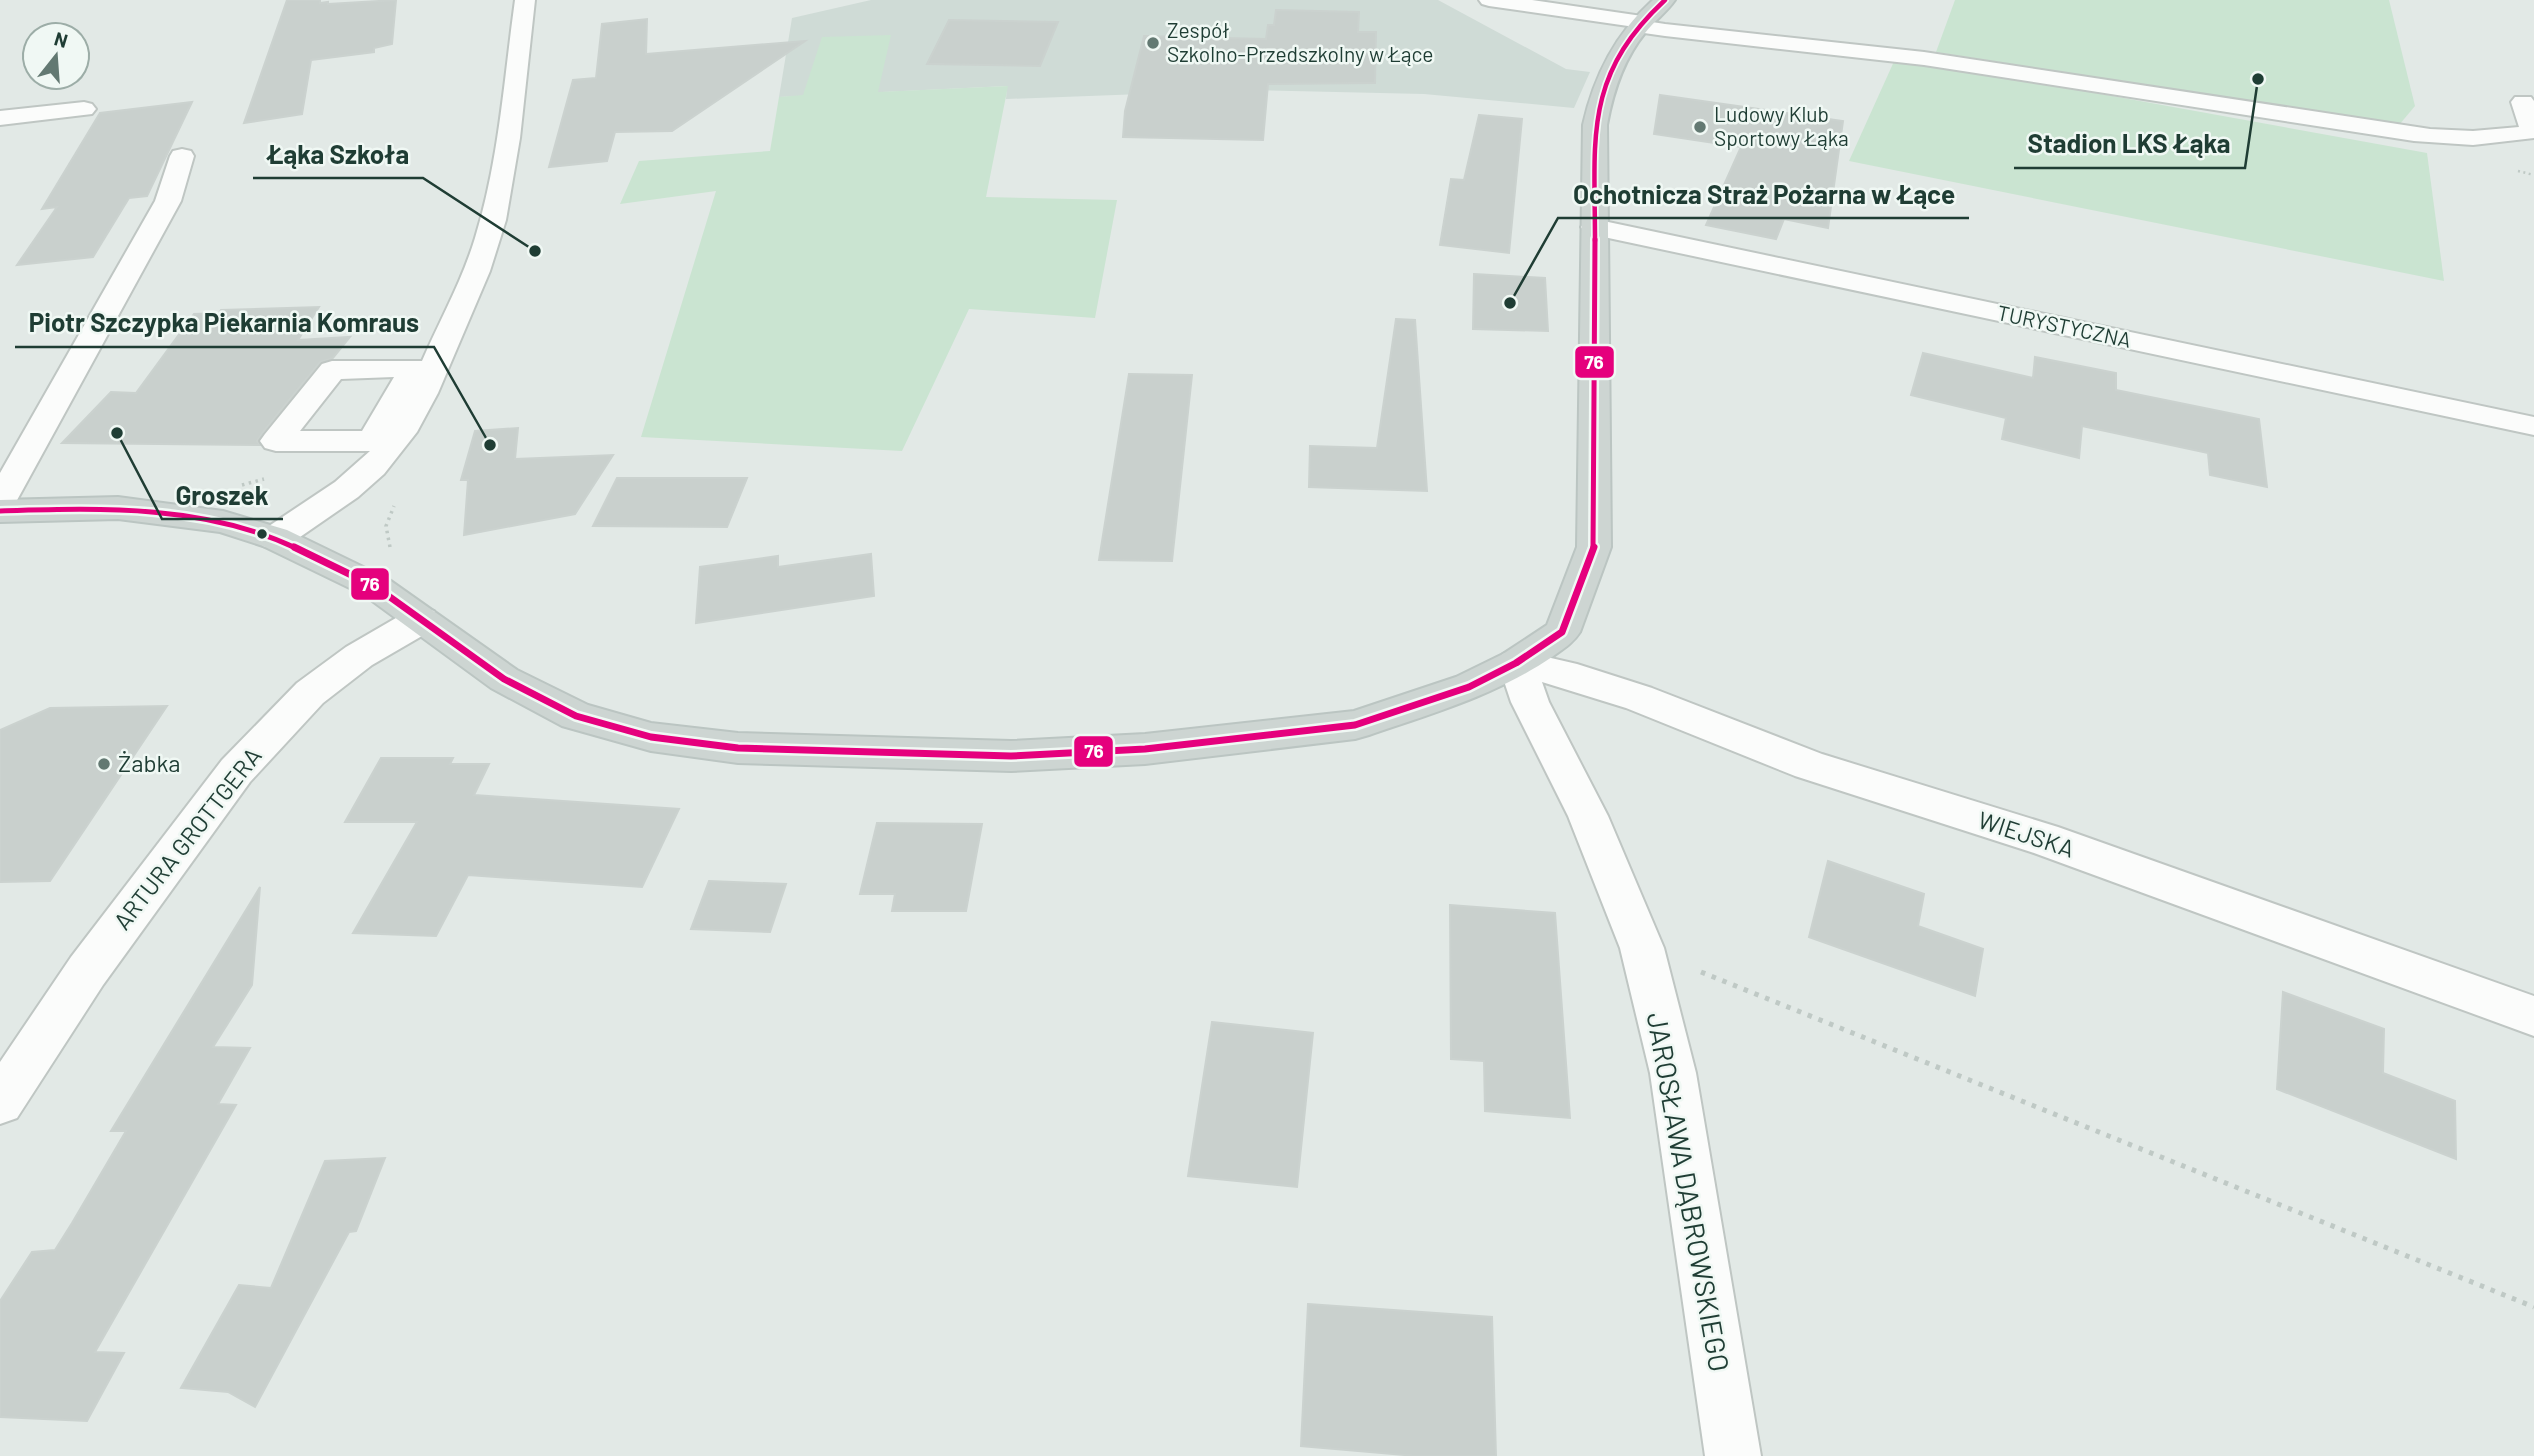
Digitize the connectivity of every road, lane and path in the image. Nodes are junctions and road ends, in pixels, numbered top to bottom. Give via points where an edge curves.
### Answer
1 (525, 0) edge
2 (1489, 0) edge
3 (1665, 0) edge
4 (1640, 24) junction
5 (2523, 102) dead end
6 (84, 109) dead end
7 (0, 118) edge
8 (182, 156) dead end
9 (1594, 227) junction
10 (2534, 426) edge
11 (398, 498) dead end
12 (0, 502) edge
13 (0, 511) edge
14 (275, 538) junction
15 (395, 554) dead end
16 (421, 620) junction
17 (1516, 663) junction
18 (1642, 948) junction
19 (2534, 1016) edge
20 (0, 1102) edge
21 (2534, 1307) edge
22 (1733, 1456) edge

1 - 14 street via 493,222 425,388 384,456 361,478
2 - 4 street
3 - 4 main road
4 - 5 street via 2092,82 2455,138 2500,138 2532,131
4 - 9 main road via 1616,57 1600,97 1595,125
6 - 7 street
8 - 12 street via 168,201
9 - 10 street, TURYSTYCZNA
9 - 17 main road via 1594,547 1562,632
11 - 15 path via 387,517 387,541
13 - 14 main road via 118,508 223,522
14 - 16 main road via 376,587
16 - 17 main road via 504,679 576,716 651,737 738,748 838,752 1011,755 1145,748 1355,726 1469,687
16 - 20 street, ARTURA GROTTGERA via 359,656 310,693 236,771 87,971
17 - 18 street, JAROSŁAWA DĄBROWSKIEGO via 1588,816
17 - 19 street, WIEJSKA via 1639,698 1809,765 2043,839
18 - 21 path
18 - 22 street, JAROSŁAWA DĄBROWSKIEGO via 1673,1073

